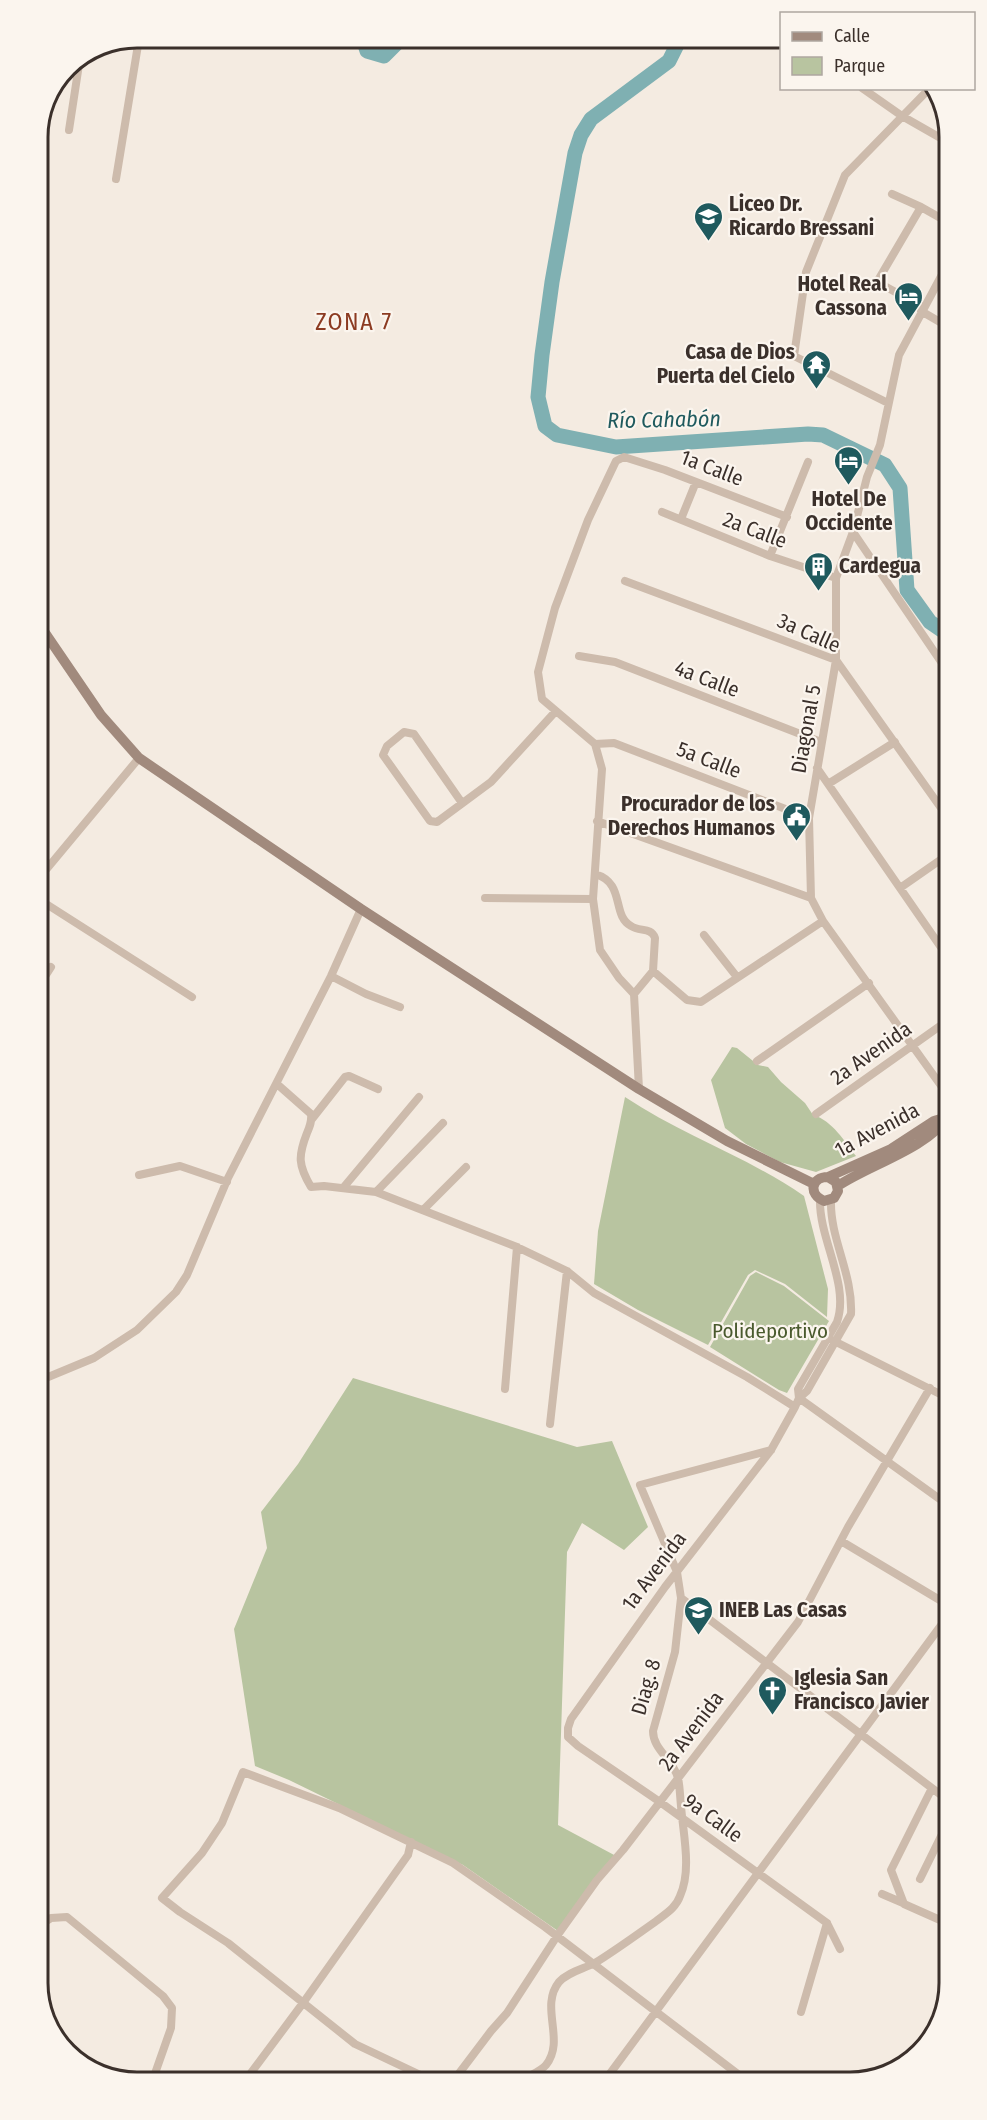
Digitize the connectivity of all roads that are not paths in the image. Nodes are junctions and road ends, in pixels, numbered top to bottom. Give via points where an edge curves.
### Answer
1 (138, 48) edge
2 (78, 71) edge
3 (865, 90) edge
4 (926, 92) edge
5 (902, 116) junction
6 (69, 130) dead end
7 (939, 137) edge
8 (116, 179) dead end
9 (892, 194) dead end
10 (921, 207) junction
11 (939, 217) edge
12 (939, 279) edge
13 (922, 309) junction
14 (939, 321) edge
15 (888, 403) junction
16 (808, 462) dead end
17 (696, 482) junction
18 (662, 512) dead end
19 (787, 517) junction
20 (681, 519) junction
21 (853, 532) junction
22 (770, 556) junction
23 (836, 578) junction
24 (625, 581) dead end
25 (48, 637) edge
26 (579, 656) dead end
27 (939, 659) edge
28 (836, 660) junction
29 (555, 712) junction
30 (821, 742) junction
31 (896, 742) junction
32 (595, 744) junction
33 (139, 758) junction
34 (817, 768) junction
35 (828, 784) junction
36 (462, 803) junction
37 (939, 805) edge
38 (809, 818) junction
39 (597, 821) junction
40 (939, 861) edge
41 (48, 867) edge
42 (595, 874) junction
43 (900, 888) junction
44 (485, 898) dead end
45 (811, 898) junction
46 (593, 899) junction
47 (48, 905) edge
48 (361, 909) junction
49 (823, 921) junction
50 (704, 935) dead end
51 (939, 946) edge
52 (51, 967) dead end
53 (653, 971) junction
54 (48, 972) edge
55 (331, 976) junction
56 (737, 977) junction
57 (869, 983) junction
58 (634, 994) junction
59 (192, 997) dead end
60 (400, 1007) dead end
61 (939, 1027) edge
62 (913, 1046) junction
63 (756, 1061) dead end
64 (939, 1083) edge
65 (277, 1084) junction
66 (378, 1089) dead end
67 (639, 1089) junction
68 (419, 1098) dead end
69 (816, 1114) dead end
70 (312, 1119) junction
71 (939, 1120) edge
72 (443, 1123) dead end
73 (939, 1129) edge
74 (466, 1167) dead end
75 (139, 1175) dead end
76 (828, 1177) junction
77 (227, 1182) junction
78 (814, 1184) junction
79 (838, 1186) junction
80 (343, 1188) junction
81 (376, 1192) junction
82 (826, 1200) junction
83 (423, 1210) junction
84 (517, 1247) junction
85 (567, 1271) junction
86 (832, 1340) junction
87 (48, 1377) edge
88 (930, 1388) junction
89 (505, 1389) dead end
90 (939, 1393) edge
91 (799, 1398) junction
92 (795, 1407) junction
93 (550, 1424) dead end
94 (771, 1450) junction
95 (888, 1461) junction
96 (939, 1498) edge
97 (841, 1541) junction
98 (677, 1572) junction
99 (681, 1598) junction
100 (939, 1600) edge
101 (939, 1628) edge
102 (766, 1663) junction
103 (572, 1719) joint
104 (861, 1734) junction
105 (678, 1778) junction
106 (932, 1788) junction
107 (939, 1793) edge
108 (660, 1802) junction
109 (682, 1818) junction
110 (939, 1840) edge
111 (411, 1842) junction
112 (758, 1872) junction
113 (920, 1879) dead end
114 (882, 1894) dead end
115 (903, 1903) junction
116 (939, 1919) edge
117 (48, 1920) edge
118 (827, 1923) junction
119 (557, 1936) junction
120 (840, 1949) dead end
121 (592, 1964) junction
122 (303, 2003) junction
123 (656, 2012) junction
124 (801, 2012) dead end
125 (156, 2072) edge
126 (252, 2072) edge
127 (414, 2072) edge
128 (460, 2072) edge
129 (536, 2072) edge
130 (611, 2072) edge
131 (735, 2072) edge

1 - 8 street
2 - 6 street
3 - 5 street
4 - 5 street
5 - 7 street
5 - 15 street via 845,175 806,272 794,356
9 - 10 street
10 - 11 street
10 - 13 street via 877,284
12 - 13 street, Diagonal 5
13 - 14 street
13 - 15 street, Diagonal 5 via 899,355
15 - 21 street, Diagonal 5 via 880,445
16 - 19 street
17 - 19 street, 1a Calle
17 - 20 street
17 - 29 street, 1a Calle via 624,457 616,461 588,520 555,608 538,672 542,699
18 - 20 street, 2a Calle
19 - 22 street
20 - 22 street, 2a Calle
21 - 23 street, Diagonal 5
21 - 27 street
22 - 23 street, 2a Calle
23 - 28 street, Diagonal 5
24 - 28 street, 3a Calle
25 - 33 main road via 101,715
26 - 30 street, 4a Calle via 615,662
28 - 30 street, Diagonal 5
28 - 31 street, 3a Calle
29 - 32 street
29 - 36 street via 491,782
30 - 34 street, Diagonal 5
31 - 35 street
31 - 37 street, 3a Calle
32 - 38 street, 5a Calle via 614,743
32 - 39 street via 602,769
33 - 41 street
33 - 48 main road
34 - 35 street
34 - 38 street, Diagonal 5
35 - 43 street
36 - 36 street via 437,822 430,821 383,755 384,750 404,732 414,734
38 - 45 street, Diagonal 5
39 - 42 street
39 - 45 street
40 - 43 street
42 - 46 street
42 - 53 street via 608,879 623,918 631,926 654,934
43 - 51 street
44 - 46 street
45 - 49 street, Diagonal 5
46 - 58 street via 600,950
47 - 59 street
48 - 55 street
48 - 67 main road
49 - 56 street
49 - 57 street, Diagonal 5
50 - 56 street
52 - 54 street
53 - 56 street via 694,1003
53 - 58 street
55 - 60 street
55 - 65 street
57 - 62 street, Diagonal 5
57 - 63 street
58 - 67 street
61 - 62 street, 2a Avenida
62 - 64 street, Diagonal 5
62 - 69 street, 2a Avenida
65 - 70 street via 307,1109
65 - 77 street
66 - 70 street via 345,1077
67 - 78 main road via 727,1141
68 - 80 street
70 - 80 street via 300,1153 301,1169 311,1187
71 - 76 main road, 1a Avenida via 891,1149
72 - 81 street
73 - 79 main road, 1a Avenida
74 - 83 street
75 - 77 street via 180,1166
76 - 78 main road
76 - 79 main road
77 - 87 street via 176,1292 137,1330 94,1358
78 - 82 main road via 814,1193
79 - 82 main road via 837,1195
80 - 81 street
81 - 83 street
82 - 86 street via 820,1215 840,1302
82 - 86 street via 852,1303 851,1314
83 - 84 street
84 - 85 street
84 - 89 street
85 - 92 street via 594,1293
85 - 93 street
86 - 88 street
86 - 91 street, 1a Avenida via 807,1391
88 - 90 street
88 - 95 street, 2a Avenida
91 - 92 street, 1a Avenida
91 - 95 street
92 - 94 street, 1a Avenida
94 - 98 street, 1a Avenida
94 - 98 street, Diag. 8 via 640,1485
95 - 96 street
95 - 97 street, 2a Avenida
97 - 100 street
97 - 102 street, 2a Avenida via 798,1622
98 - 99 street, Diag. 8
98 - 103 street, 1a Avenida
99 - 102 street
99 - 105 street, Diag. 8 via 675,1652 653,1731 653,1740
101 - 104 street
102 - 104 street
102 - 105 street, 2a Avenida
103 - 108 street, 9a Calle via 568,1737
104 - 106 street
104 - 112 street
105 - 108 street, 2a Avenida
105 - 109 street
106 - 107 street
106 - 115 street via 891,1868
108 - 109 street, 9a Calle
108 - 119 street, 2a Avenida
109 - 112 street, 9a Calle
109 - 121 street via 685,1864 680,1898 671,1910
110 - 113 street
111 - 119 street via 453,1863
111 - 122 street via 408,1855
111 - 122 street via 339,1808 243,1772 222,1823 202,1853 162,1898 228,1942
112 - 118 street, 9a Calle
112 - 123 street
114 - 115 street
115 - 116 street
117 - 125 street via 67,1917 163,1995 172,2008 171,2028
118 - 120 street, 9a Calle
118 - 124 street
119 - 121 street
119 - 128 street, 2a Avenida via 507,2013
121 - 123 street
121 - 129 street via 561,1980 552,1992 552,2053 546,2066
122 - 126 street
122 - 127 street via 355,2044
123 - 130 street
123 - 131 street

